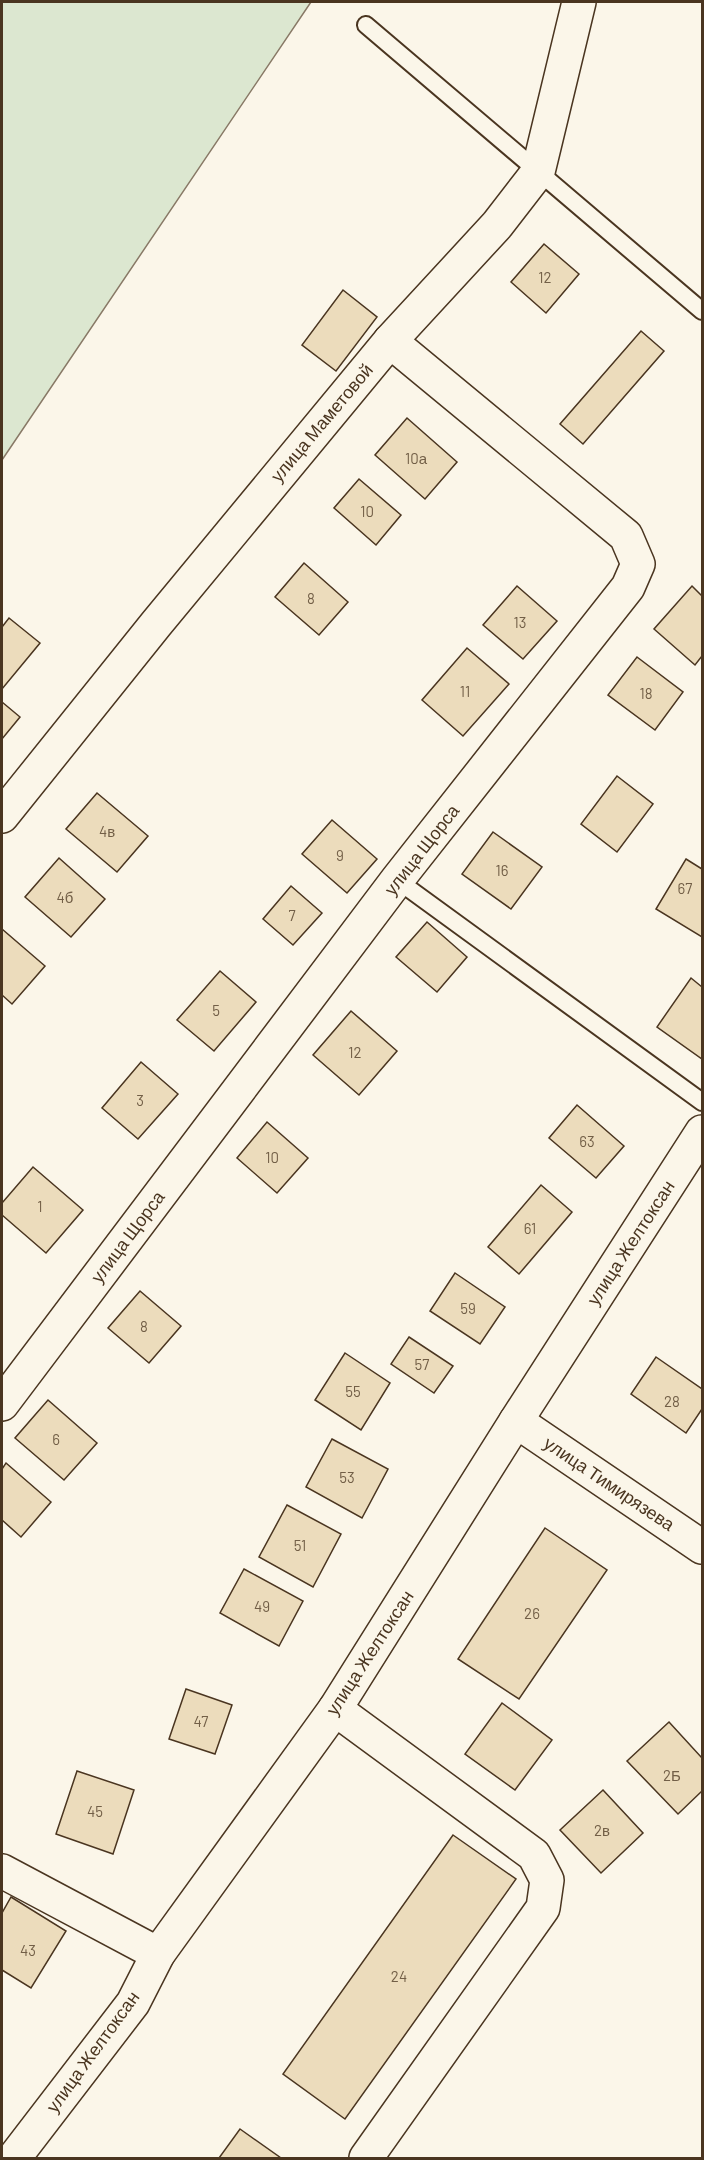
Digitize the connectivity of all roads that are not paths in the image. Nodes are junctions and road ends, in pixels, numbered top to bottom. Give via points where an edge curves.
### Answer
1 (579, 2) edge
2 (366, 24) dead end
3 (538, 172) junction
4 (702, 311) edge
5 (390, 341) junction
6 (2, 816) edge
7 (398, 880) junction
8 (702, 1102) edge
9 (702, 1132) edge
10 (2, 1404) edge
11 (516, 1421) junction
12 (702, 1547) edge
13 (335, 1709) junction
14 (2, 1871) edge
15 (158, 1954) junction
16 (14, 2158) edge
17 (366, 2158) edge

1 - 3 street, улица Маметовой
2 - 3 lane
3 - 4 lane
3 - 5 street, улица Маметовой via 498,225
5 - 6 street, улица Маметовой
5 - 7 street, улица Щорса via 626,536 638,564 628,587
7 - 8 lane
7 - 10 street, улица Щорса
9 - 11 street, улица Желтоксан
11 - 12 street, улица Тимирязева
11 - 13 street, улица Желтоксан
13 - 15 street, улица Желтоксан
13 - 17 street via 534,1855 547,1880 543,1908
14 - 15 street
15 - 16 street, улица Желтоксан via 133,2003

